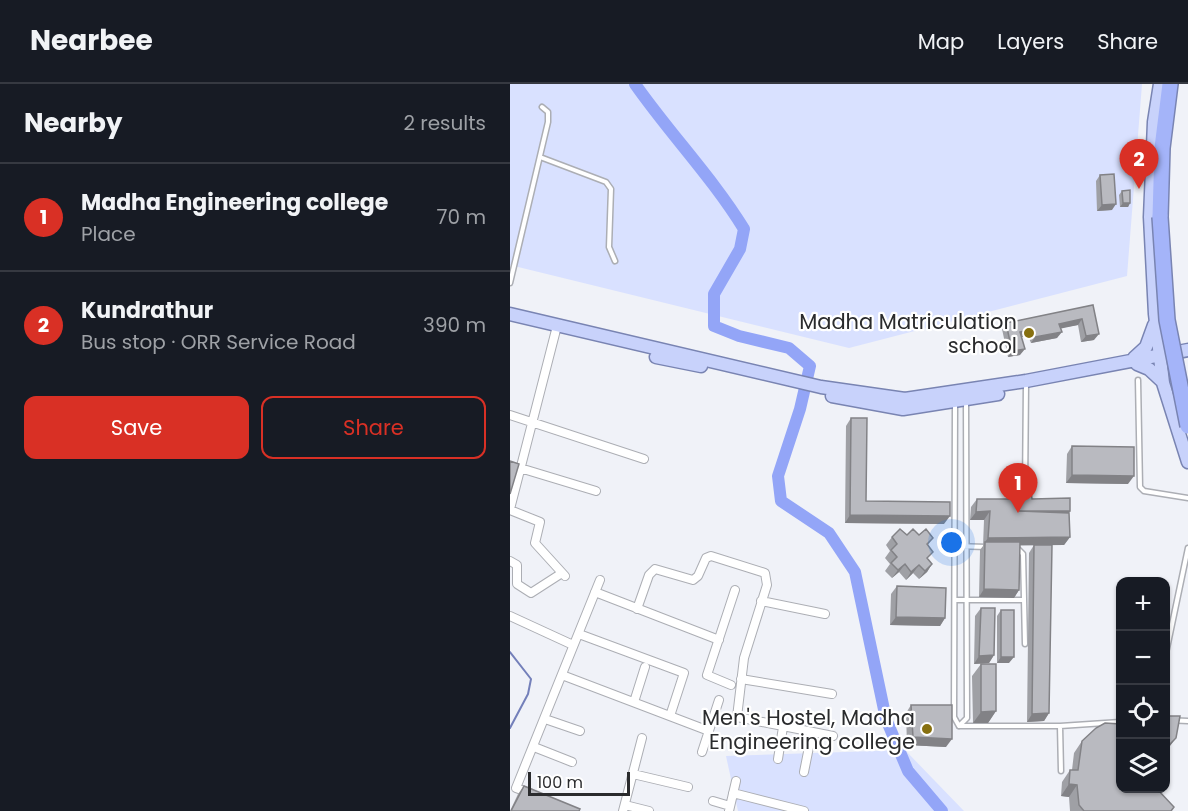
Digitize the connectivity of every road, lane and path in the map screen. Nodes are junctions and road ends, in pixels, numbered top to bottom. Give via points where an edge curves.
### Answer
1 (1160, 84) edge
2 (1170, 84) edge
3 (542, 107) dead end
4 (540, 157) junction
5 (615, 261) dead end
6 (510, 283) edge
7 (510, 314) edge
8 (1155, 318) junction
9 (510, 321) edge
10 (556, 329) junction
11 (1188, 350) edge
12 (1159, 356) junction
13 (1134, 362) junction
14 (1138, 380) dead end
15 (1163, 383) junction
16 (1026, 384) junction
17 (961, 396) junction
18 (510, 415) edge
19 (531, 422) junction
20 (1188, 426) edge
21 (644, 459) dead end
22 (1188, 462) edge
23 (520, 468) junction
24 (596, 491) dead end
25 (1025, 493) edge
26 (1188, 498) edge
27 (510, 510) edge
28 (954, 546) junction
29 (965, 546) junction
30 (999, 547) edge
31 (1010, 547) edge
32 (1188, 548) edge
33 (510, 561) edge
34 (600, 580) dead end
35 (735, 590) dead end
36 (594, 592) junction
37 (955, 600) junction
38 (965, 600) junction
39 (1024, 600) junction
40 (761, 601) junction
41 (637, 609) junction
42 (825, 614) dead end
43 (510, 616) edge
44 (579, 634) junction
45 (1170, 634) edge
46 (719, 639) junction
47 (573, 645) junction
48 (1025, 645) dead end
49 (645, 667) dead end
50 (562, 675) junction
51 (741, 679) junction
52 (731, 684) dead end
53 (832, 694) dead end
54 (719, 700) dead end
55 (633, 702) junction
56 (670, 716) junction
57 (545, 719) junction
58 (1170, 720) edge
59 (1188, 720) edge
60 (1116, 722) edge
61 (959, 726) junction
62 (1060, 726) junction
63 (783, 727) junction
64 (579, 731) dead end
65 (709, 731) junction
66 (812, 732) junction
67 (833, 736) dead end
68 (642, 738) dead end
69 (534, 747) junction
70 (702, 752) dead end
71 (778, 759) dead end
72 (572, 762) dead end
73 (1061, 771) dead end
74 (804, 772) dead end
75 (633, 774) junction
76 (736, 781) dead end
77 (688, 786) dead end
78 (733, 793) junction
79 (536, 796) edge
80 (713, 801) dead end
81 (624, 808) edge
82 (729, 808) edge
83 (649, 811) edge
84 (804, 811) edge

1 - 8 main road via 1153,137 1151,249
2 - 20 highway, bridge via 1162,148 1160,217 1168,328
3 - 4 lane via 549,116
4 - 5 lane via 609,185 609,247
4 - 6 lane
7 - 10 main road
8 - 12 main road
8 - 13 main road via 1146,347
9 - 10 main road
10 - 17 main road via 681,364 894,408 921,408
10 - 19 street
11 - 12 main road
12 - 13 main road
12 - 15 main road
13 - 15 main road via 1149,369
13 - 16 main road
14 - 26 lane via 1140,487 1144,491
15 - 22 main road
16 - 17 main road
16 - 25 lane
17 - 28 lane
17 - 29 lane
18 - 19 street
19 - 21 street
19 - 23 street
23 - 24 street
23 - 27 street
27 - 33 street via 540,522 535,543 563,574 531,593 518,584 517,565
28 - 29 lane
28 - 37 lane
29 - 30 lane
29 - 38 lane
31 - 39 lane via 1023,554
32 - 45 lane
34 - 36 street
35 - 46 street
36 - 41 street
36 - 44 street
37 - 38 lane
37 - 61 lane via 954,717
38 - 39 lane
38 - 61 lane via 967,718
39 - 48 lane
40 - 41 street via 765,573 711,556 693,580 660,570 651,572
40 - 42 street
40 - 51 street via 747,642
41 - 46 street
43 - 47 street
44 - 47 street
44 - 56 street via 684,673
46 - 52 street via 707,675
47 - 50 street
49 - 55 street
50 - 55 street
50 - 57 street
51 - 53 street
51 - 63 street via 737,717
54 - 65 street
55 - 56 street
56 - 65 street
57 - 64 street
57 - 69 street
58 - 59 lane
60 - 62 lane
61 - 62 lane
62 - 73 lane
63 - 66 street
63 - 71 street
65 - 70 street
66 - 67 street
66 - 74 street
68 - 75 street
69 - 72 street
69 - 79 street via 516,788
75 - 77 street
75 - 81 street
76 - 78 street
78 - 82 street
78 - 84 street
80 - 82 street
81 - 83 street

